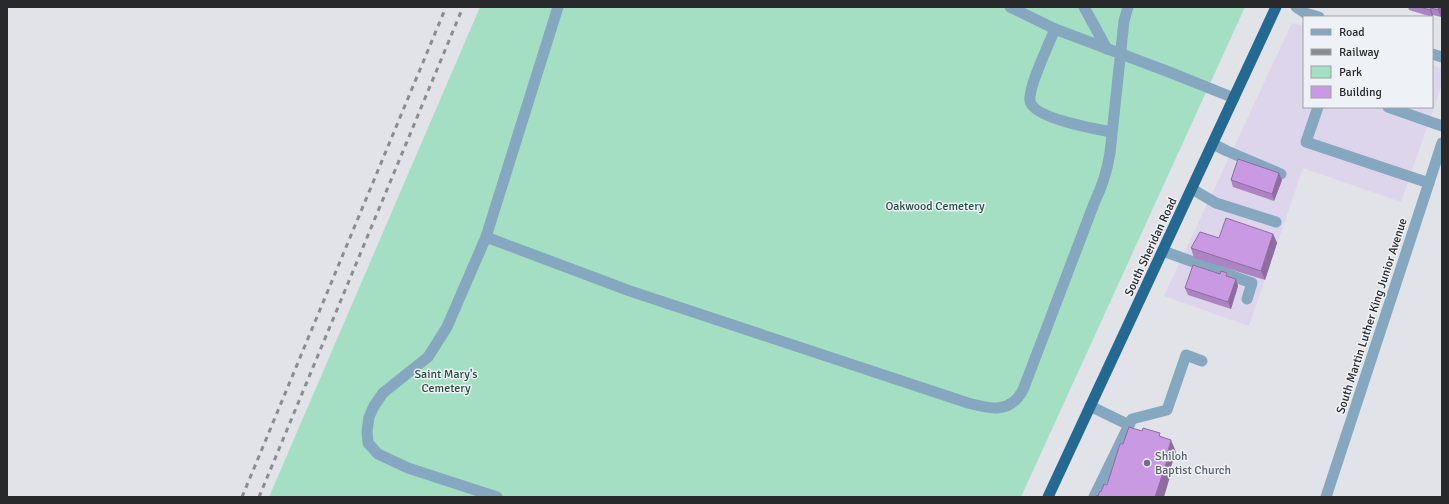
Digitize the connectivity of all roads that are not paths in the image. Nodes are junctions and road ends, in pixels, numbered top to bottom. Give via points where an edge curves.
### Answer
1 (558, 7) edge
2 (1010, 7) edge
3 (1084, 7) edge
4 (1128, 7) edge
5 (1276, 7) edge
6 (1296, 7) edge
7 (1316, 16) edge
8 (1055, 29) junction
9 (1107, 49) junction
10 (1122, 54) junction
11 (1234, 98) junction
12 (1318, 108) edge
13 (1391, 108) edge
14 (1442, 126) edge
15 (1111, 132) junction
16 (1442, 143) edge
17 (1213, 144) junction
18 (1281, 174) dead end
19 (1429, 184) junction
20 (1192, 189) junction
21 (1276, 222) dead end
22 (486, 237) junction
23 (1163, 251) junction
24 (1247, 299) dead end
25 (1202, 361) dead end
26 (1090, 406) junction
27 (1129, 425) junction
28 (497, 497) edge
29 (1048, 497) edge
30 (1094, 497) edge
31 (1326, 497) edge

1 - 22 street
2 - 8 street
3 - 9 street
4 - 10 street via 1124,21
5 - 11 highway, South Sheridan Road
6 - 7 street
8 - 9 street
8 - 15 street via 1033,86 1030,102 1046,115 1083,127
9 - 10 street
10 - 11 street
10 - 15 street
11 - 17 highway, South Sheridan Road
12 - 19 street via 1306,142
13 - 14 street
15 - 22 street via 1103,184 1023,390 1018,400 999,408 968,403 630,291
16 - 19 street, South Martin Luther King Junior Avenue
17 - 18 street
17 - 20 highway, South Sheridan Road
19 - 31 street, South Martin Luther King Junior Avenue
20 - 21 street via 1216,203
20 - 23 highway, South Sheridan Road
22 - 28 street via 447,327 437,344 428,357 383,393 374,406 366,432 368,443 384,457 408,468
23 - 24 street via 1252,283
23 - 26 highway, South Sheridan Road
25 - 27 street via 1186,355 1167,410 1132,419
26 - 27 street
26 - 29 highway, South Sheridan Road
27 - 30 street

